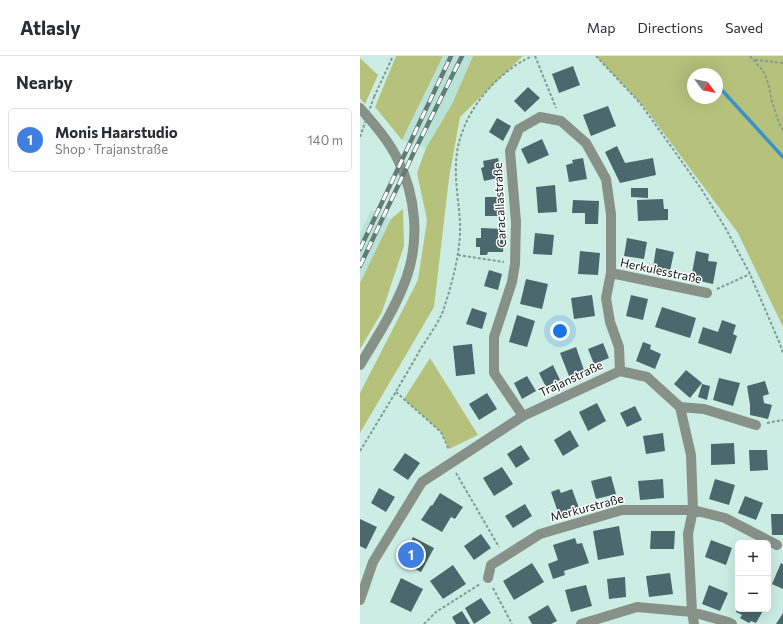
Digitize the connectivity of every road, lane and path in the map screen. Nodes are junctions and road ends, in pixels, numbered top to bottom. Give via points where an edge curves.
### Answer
1 (392, 56) edge
2 (534, 56) edge
3 (596, 56) edge
4 (750, 56) edge
5 (755, 60) junction
6 (783, 63) edge
7 (360, 108) edge
8 (561, 121) junction
9 (783, 130) edge
10 (360, 137) edge
11 (458, 255) junction
12 (515, 264) junction
13 (610, 273) junction
14 (750, 274) junction
15 (707, 293) joint
16 (783, 354) edge
17 (360, 365) edge
18 (620, 371) junction
19 (680, 406) junction
20 (523, 416) junction
21 (783, 420) edge
22 (756, 425) joint
23 (360, 451) edge
24 (693, 510) junction
25 (777, 546) dead end
26 (488, 578) junction
27 (360, 600) edge
28 (692, 612) junction
29 (424, 624) edge
30 (512, 624) edge
31 (581, 624) edge
32 (694, 624) edge
33 (732, 624) edge

1 - 10 path, bridge
2 - 8 path
2 - 11 path via 506,71 486,92 468,119 459,141 456,164 460,222
3 - 14 path via 640,103 700,187 726,228
4 - 5 path
5 - 6 path
5 - 9 path via 764,72
7 - 17 street via 398,159 408,184 415,218 414,248 407,278 393,309
8 - 12 street, Caracallastraße via 540,117 519,129 510,151 516,222
8 - 13 street via 586,143 606,180 611,214
11 - 12 path
11 - 23 path via 444,310
12 - 20 street, Caracallastraße via 512,282 494,337 494,373
13 - 15 street, Herkulesstraße
13 - 18 street via 606,298 610,322 619,347
14 - 15 path
14 - 16 path
18 - 19 street, Trajanstraße via 646,377
18 - 20 street, Trajanstraße
19 - 22 street via 704,408
19 - 24 street via 691,455
20 - 27 street, Trajanstraße via 422,482 373,562
21 - 22 path
24 - 25 street, Merkurstraße via 725,518
24 - 26 street, Merkurstraße via 622,510 540,534 491,565
24 - 28 street via 688,534
26 - 29 path via 436,612
26 - 30 path
28 - 31 street via 637,607
28 - 32 street
28 - 33 street

